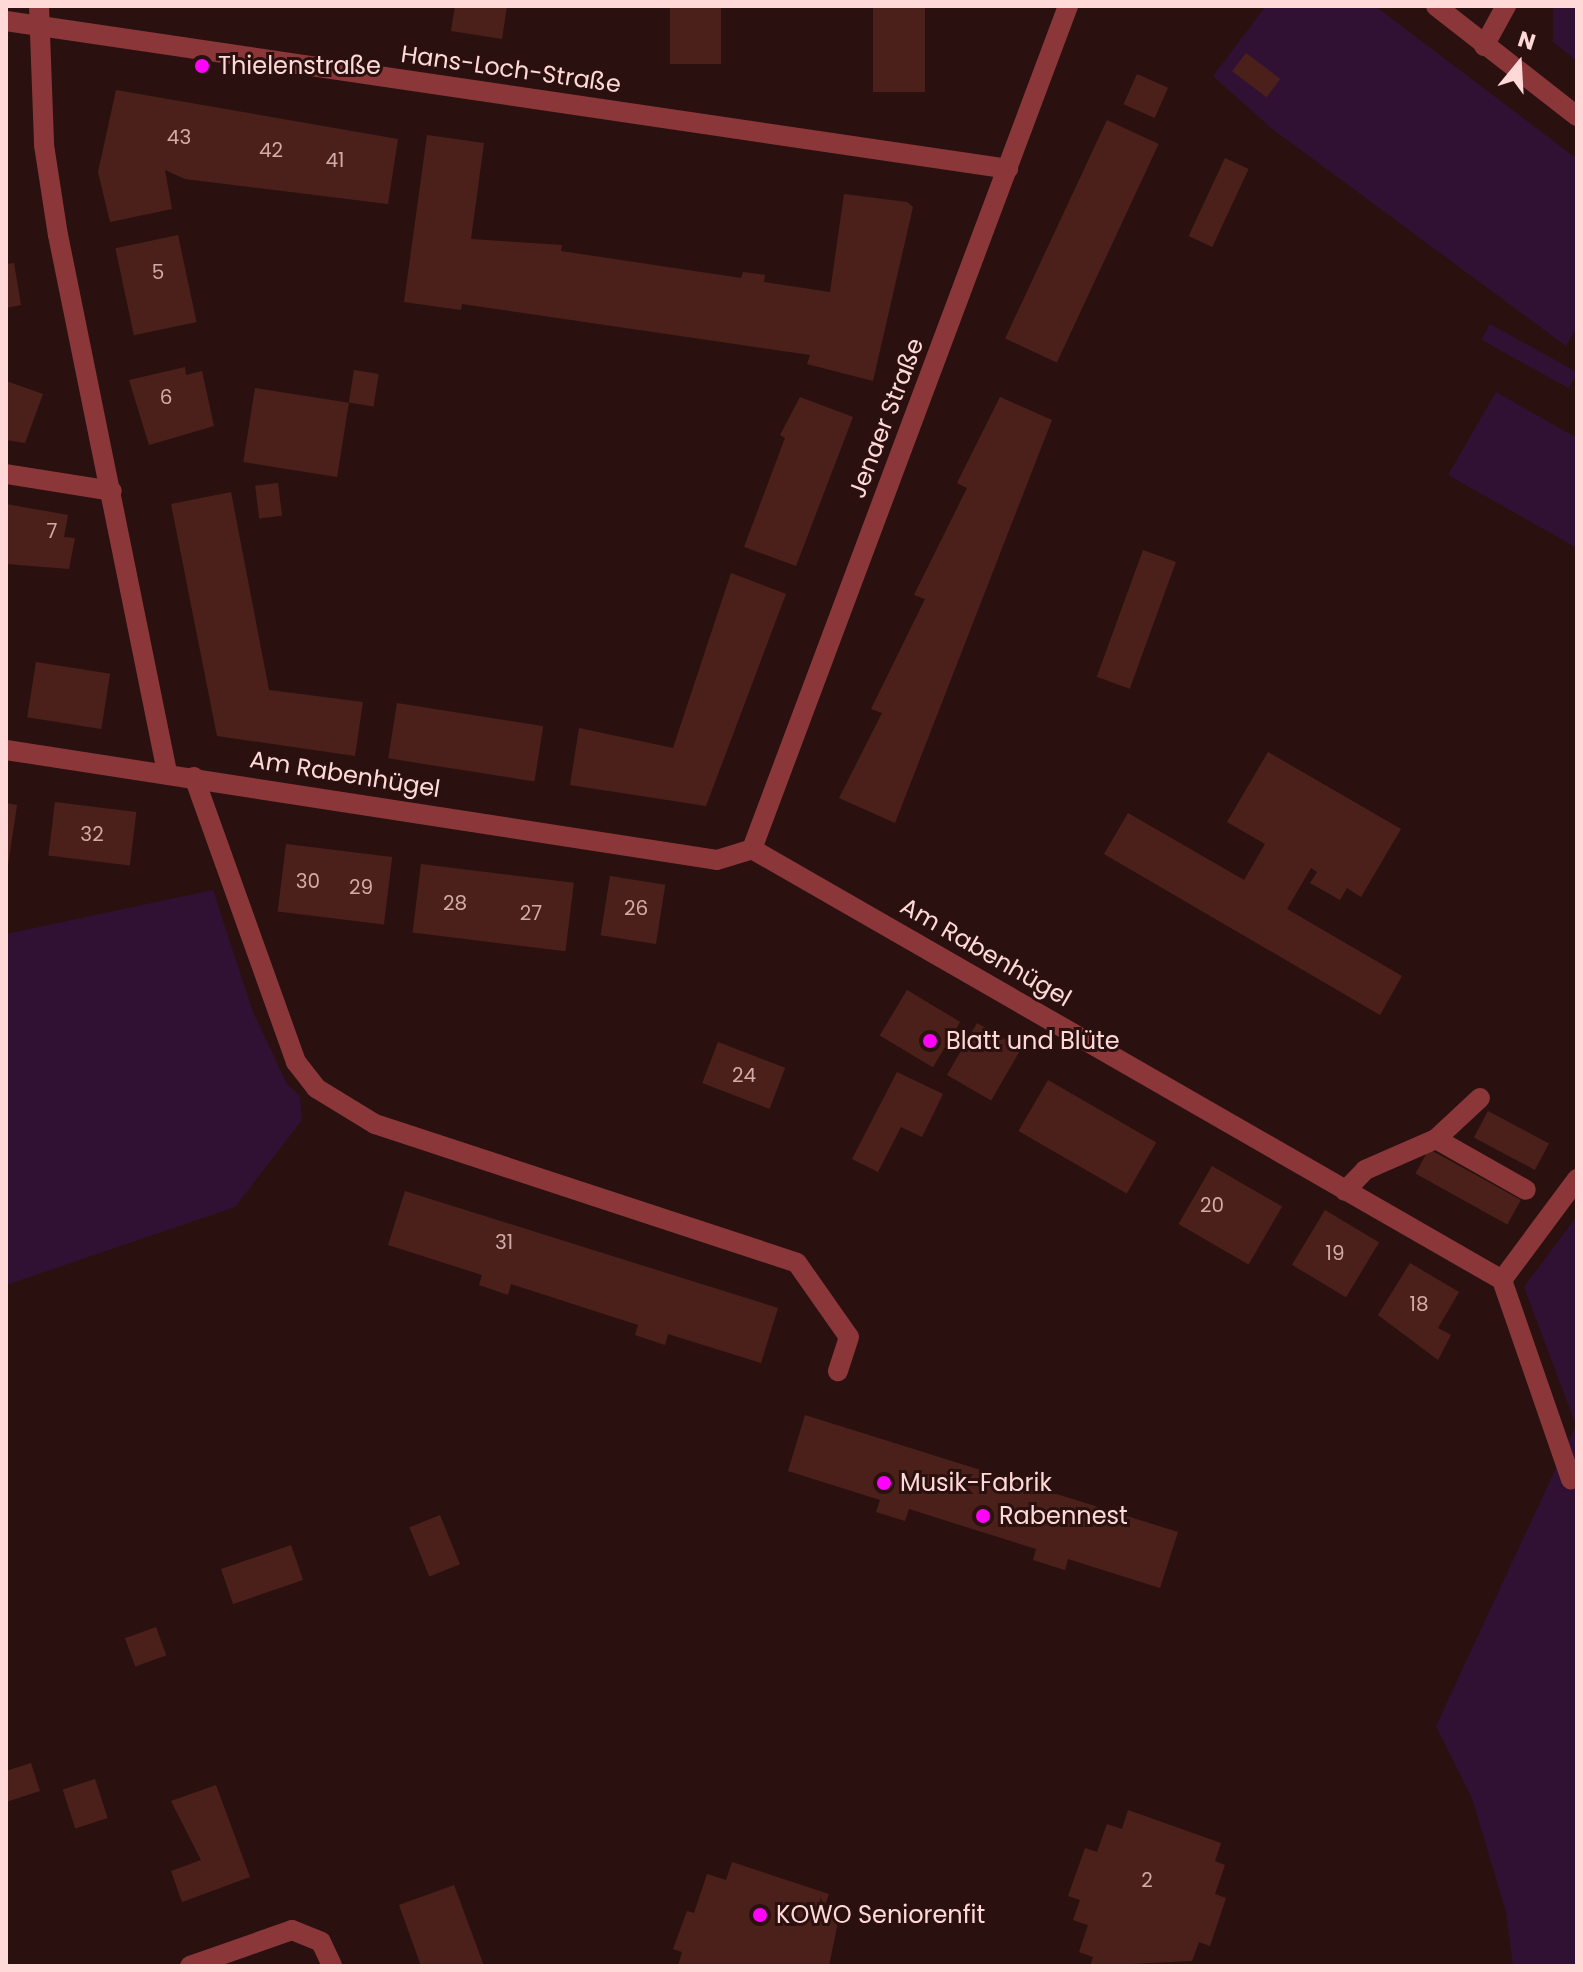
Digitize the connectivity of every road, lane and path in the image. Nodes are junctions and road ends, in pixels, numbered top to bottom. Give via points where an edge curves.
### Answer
1 (1068, 6) edge
2 (1436, 6) edge
3 (1506, 6) edge
4 (42, 15) edge
5 (6, 21) edge
6 (1484, 46) junction
7 (1577, 116) edge
8 (1008, 169) junction
9 (6, 474) edge
10 (112, 491) junction
11 (6, 750) edge
12 (167, 772) junction
13 (194, 777) junction
14 (752, 849) junction
15 (1480, 1098) dead end
16 (1436, 1139) junction
17 (1577, 1179) edge
18 (1526, 1190) dead end
19 (1345, 1191) junction
20 (1502, 1280) junction
21 (838, 1371) dead end
22 (1571, 1479) dead end
23 (190, 1966) edge
24 (332, 1966) edge

1 - 8 street, Jenaer Straße
2 - 6 street
3 - 6 street
4 - 5 street, Hans-Loch-Straße
4 - 8 street, Hans-Loch-Straße
4 - 10 street via 46,160
6 - 7 street
8 - 14 street, Jenaer Straße
9 - 10 street
10 - 12 street
11 - 12 street, Am Rabenhügel
12 - 13 street, Am Rabenhügel
13 - 14 street, Am Rabenhügel via 717,860
13 - 21 street via 296,1062 316,1088 375,1124 797,1263 849,1337
14 - 19 street, Am Rabenhügel
15 - 16 street
16 - 18 street
16 - 19 street via 1365,1170
17 - 20 street
19 - 20 street, Am Rabenhügel
20 - 22 street
23 - 24 street via 292,1930 321,1942

